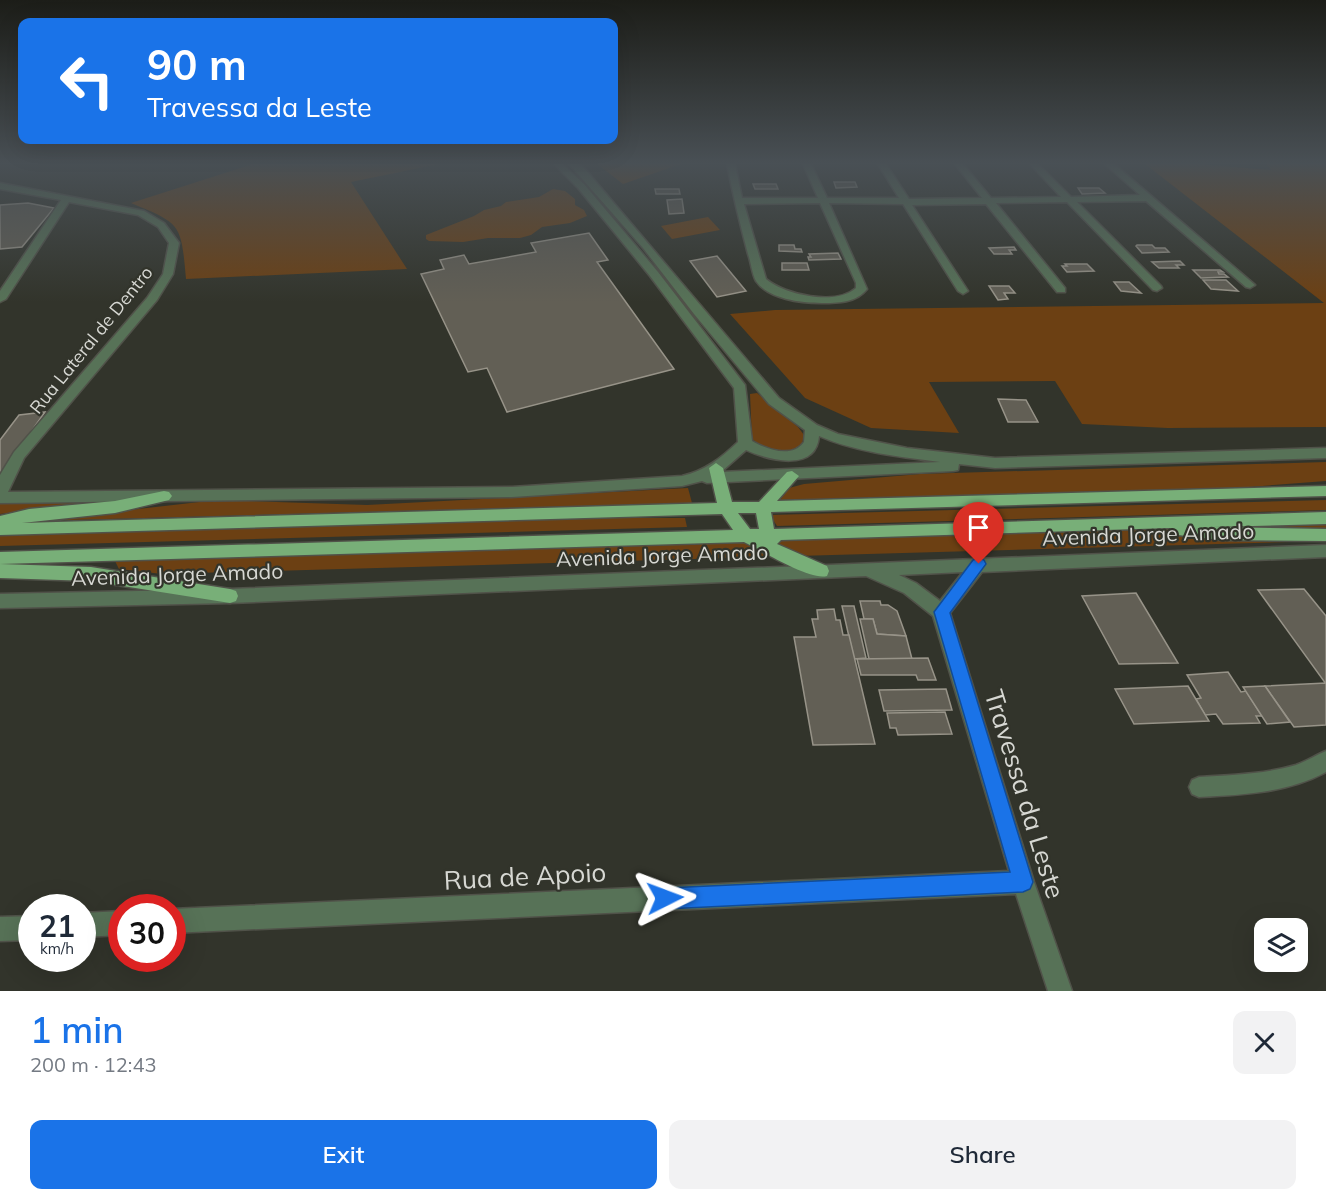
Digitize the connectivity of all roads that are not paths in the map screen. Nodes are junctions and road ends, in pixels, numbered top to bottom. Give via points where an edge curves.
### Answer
1 (59, 210) edge
2 (130, 210) edge
3 (601, 210) edge
4 (616, 210) edge
5 (741, 210) edge
6 (829, 210) edge
7 (915, 210) edge
8 (996, 210) edge
9 (1080, 210) edge
10 (1163, 210) edge
11 (1250, 285) dead end
12 (1157, 288) dead end
13 (1061, 290) dead end
14 (963, 291) dead end
15 (0, 299) edge
16 (812, 428) junction
17 (745, 443) junction
18 (1326, 453) edge
19 (995, 464) junction
20 (712, 475) junction
21 (792, 476) junction
22 (1326, 491) edge
23 (0, 496) edge
24 (164, 496) junction
25 (763, 507) junction
26 (726, 508) junction
27 (1326, 518) edge
28 (0, 522) edge
29 (1143, 523) junction
30 (0, 529) edge
31 (768, 534) junction
32 (745, 535) junction
33 (1326, 535) edge
34 (1326, 551) edge
35 (0, 558) edge
36 (802, 564) junction
37 (979, 564) junction
38 (862, 570) junction
39 (0, 571) edge
40 (821, 571) junction
41 (230, 596) junction
42 (0, 601) edge
43 (941, 612) junction
44 (1326, 761) edge
45 (1198, 787) dead end
46 (1023, 882) junction
47 (186, 920) edge
48 (18, 928) edge
49 (0, 929) edge
50 (1060, 991) edge

1 - 15 street
2 - 23 street, Rua Lateral de Dentro via 161,225 174,243 168,274 151,300 19,455
3 - 17 street via 740,388
4 - 16 street via 774,401
5 - 6 street via 761,280 769,289 794,297 854,296 862,289 861,284
7 - 14 street
8 - 13 street
9 - 12 street
10 - 11 street
16 - 17 street via 811,443 788,457 755,450
16 - 19 street via 835,438 907,453
17 - 20 street
18 - 19 street
19 - 21 street
20 - 21 street
20 - 24 street via 512,492
20 - 26 main road
21 - 25 main road
22 - 25 main road, Avenida Jorge Amado
23 - 24 street
24 - 28 main road via 115,507 28,515
25 - 26 main road, Avenida Jorge Amado
25 - 31 main road
26 - 30 main road, Avenida Jorge Amado
26 - 32 main road
27 - 29 main road, Avenida Jorge Amado
29 - 31 main road, Avenida Jorge Amado
29 - 33 main road via 1221,534
31 - 32 main road, Avenida Jorge Amado
31 - 36 main road
32 - 35 main road, Avenida Jorge Amado
32 - 36 main road
34 - 37 street, Avenida Jorge Amado
36 - 40 main road
37 - 38 street, Avenida Jorge Amado
37 - 43 street
38 - 40 street, Avenida Jorge Amado
38 - 43 street, Travessa da Leste via 918,590
39 - 41 main road via 91,574
40 - 41 street, Avenida Jorge Amado
41 - 42 street, Avenida Jorge Amado
43 - 46 street, Travessa da Leste
44 - 45 street via 1310,771 1248,785
46 - 47 street, Rua de Apoio
46 - 50 street, Travessa da Leste
48 - 49 street

